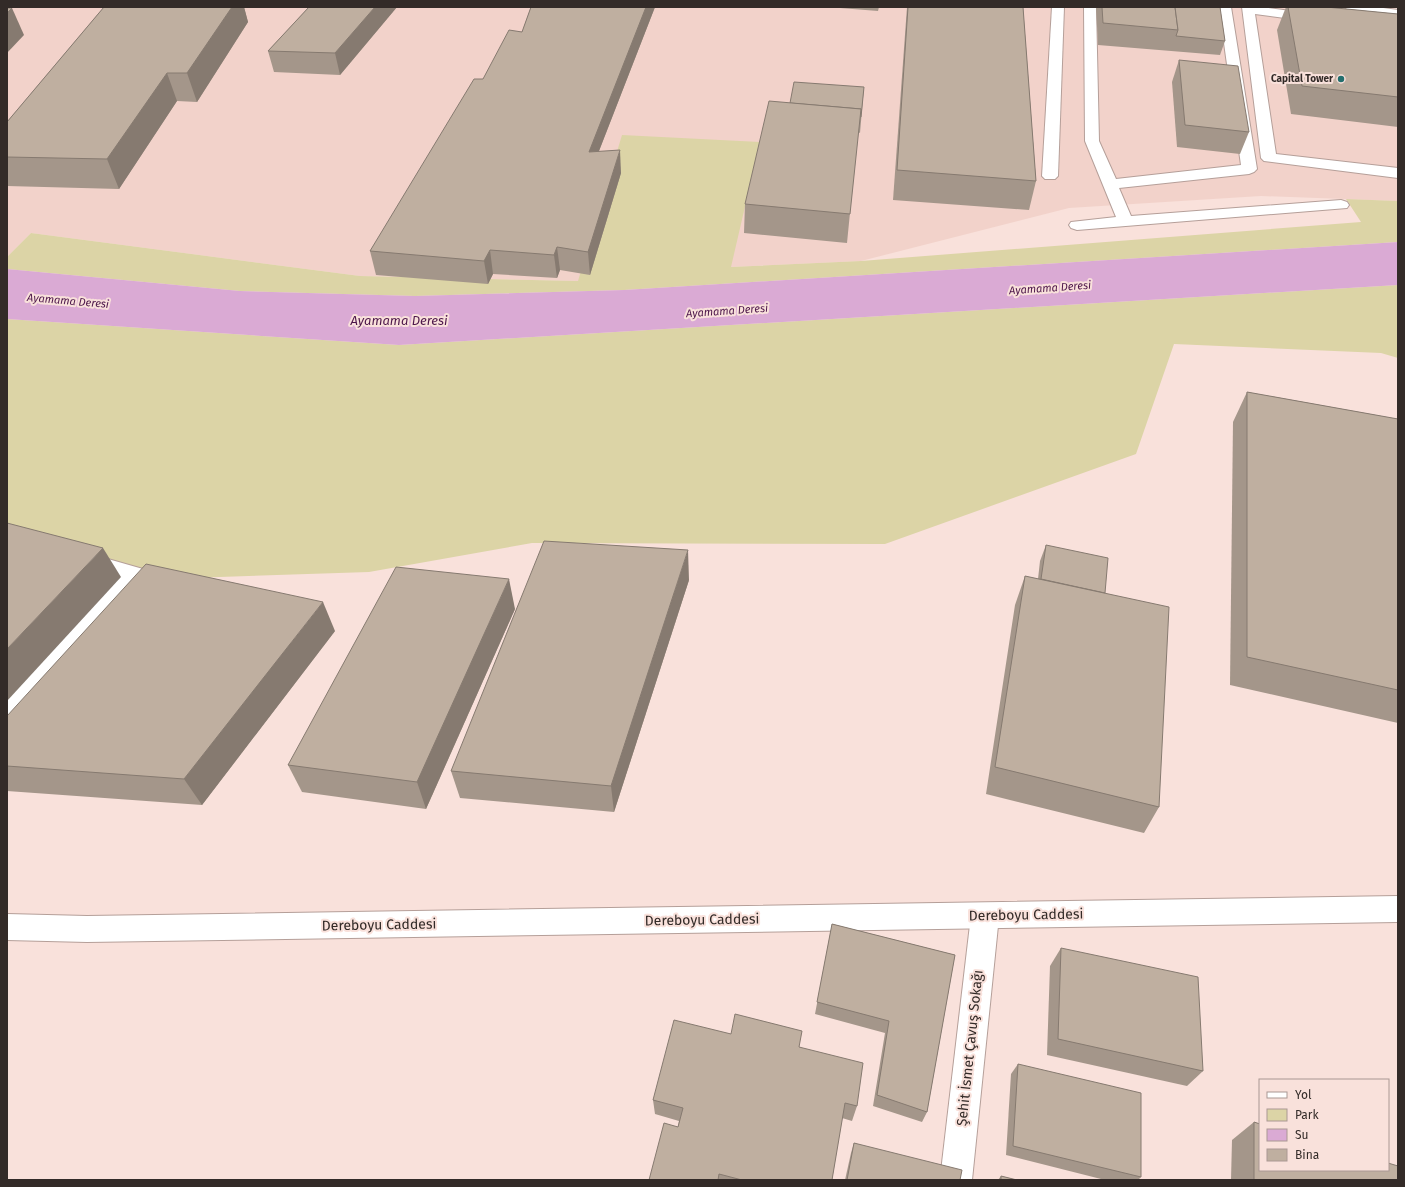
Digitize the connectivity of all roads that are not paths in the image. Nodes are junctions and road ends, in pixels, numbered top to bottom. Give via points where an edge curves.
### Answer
1 (1058, 7) edge
2 (1090, 7) edge
3 (1225, 7) edge
4 (1350, 7) edge
5 (1248, 8) edge
6 (1398, 14) edge
7 (1327, 19) edge
8 (1398, 173) edge
9 (1050, 176) dead end
10 (1111, 184) junction
11 (1341, 205) dead end
12 (1126, 222) junction
13 (1077, 225) dead end
14 (67, 556) edge
15 (7, 714) edge
16 (1398, 909) edge
17 (985, 916) junction
18 (7, 927) edge
19 (956, 1180) edge

1 - 9 main road
2 - 10 main road via 1092,141
3 - 10 main road via 1249,168
4 - 6 main road
5 - 7 main road
5 - 8 main road via 1269,158
10 - 12 main road
11 - 12 main road
12 - 13 main road
14 - 15 main road via 135,575
16 - 17 main road, Dereboyu Caddesi
17 - 18 main road, Dereboyu Caddesi via 86,929
17 - 19 main road, Şehit İsmet Çavuş Sokağı

